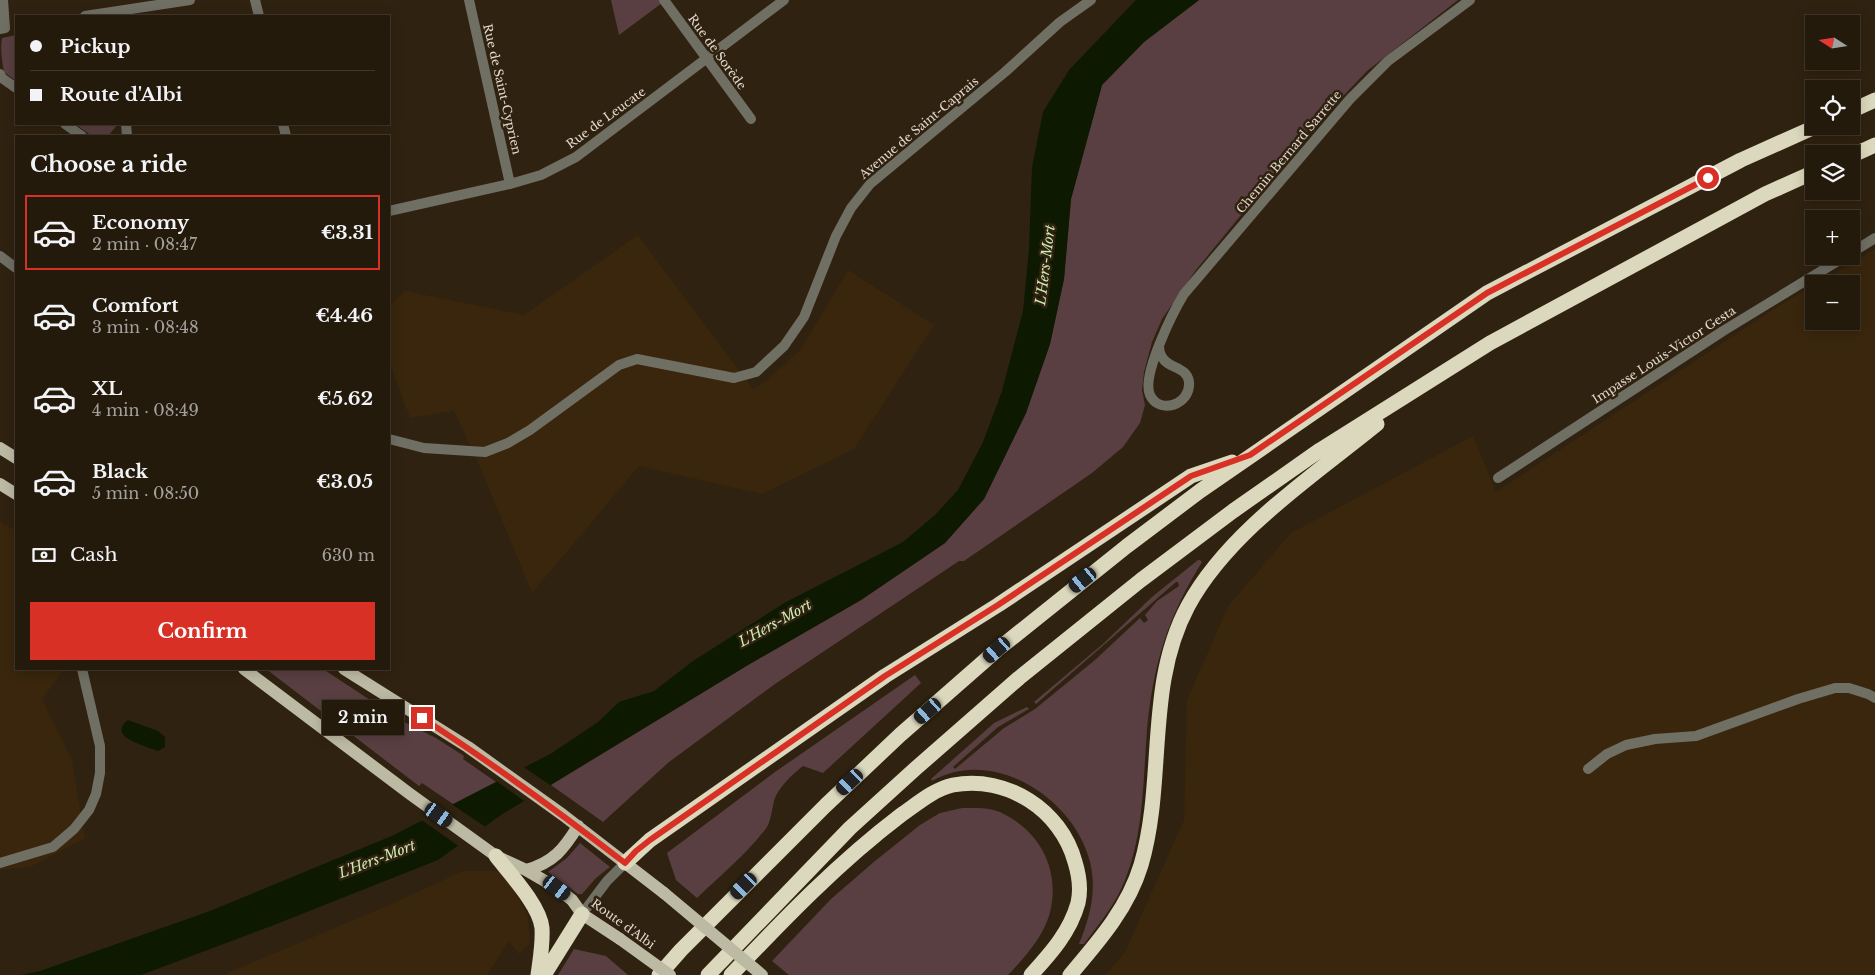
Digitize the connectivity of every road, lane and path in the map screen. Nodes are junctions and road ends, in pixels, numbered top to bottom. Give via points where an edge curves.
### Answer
1 (3, 0) edge
2 (190, 0) edge
3 (255, 0) edge
4 (469, 0) edge
5 (664, 0) edge
6 (784, 0) edge
7 (1091, 0) edge
8 (1470, 0) edge
9 (105, 15) edge
10 (259, 15) edge
11 (3, 28) edge
12 (706, 59) junction
13 (0, 74) edge
14 (15, 87) edge
15 (1875, 100) edge
16 (1860, 107) edge
17 (751, 119) dead end
18 (66, 125) edge
19 (1805, 131) edge
20 (81, 135) edge
21 (1875, 145) edge
22 (1860, 152) edge
23 (1805, 176) edge
24 (510, 184) junction
25 (390, 211) edge
26 (1875, 238) edge
27 (1860, 247) edge
28 (0, 256) edge
29 (1831, 265) edge
30 (15, 267) edge
31 (1159, 346) junction
32 (1425, 386) junction
33 (390, 439) edge
34 (0, 448) edge
35 (1250, 455) junction
36 (15, 457) edge
37 (1498, 478) dead end
38 (0, 484) edge
39 (15, 493) edge
40 (82, 670) edge
41 (245, 670) edge
42 (346, 670) edge
43 (1875, 698) edge
44 (1588, 769) dead end
45 (578, 826) junction
46 (496, 856) junction
47 (0, 862) edge
48 (625, 863) junction
49 (526, 870) junction
50 (582, 914) junction
51 (538, 975) edge
52 (544, 975) edge
53 (659, 975) edge
54 (670, 975) edge
55 (708, 975) edge
56 (731, 975) edge
57 (762, 975) edge
58 (1031, 975) edge
59 (1070, 975) edge

1 - 11 street
2 - 9 street
3 - 10 street
4 - 24 street, Rue de Saint-Cyprien
5 - 12 street, Rue de Sorède
6 - 12 street, Rue de Leucate
7 - 33 street, Avenue de Saint-Caprais via 1060,22 1006,72 870,184 851,208 836,236 804,317 784,346 756,372 734,378 637,359 619,366 530,430 485,452 424,448
8 - 31 street, Chemin Bernard Sarrette via 1388,61 1350,99 1184,294
12 - 17 street, Rue de Sorède
12 - 24 street, Rue de Leucate via 576,156 541,175
13 - 14 street
15 - 16 highway
18 - 20 street
19 - 35 highway via 1742,160 1487,293
21 - 22 highway
23 - 32 highway via 1765,194 1490,343
24 - 25 street, Rue de Leucate
26 - 27 street
28 - 30 street
29 - 37 street, Impasse Louis-Victor Gesta via 1723,331
31 - 31 street, Chemin Bernard Sarrette via 1165,362 1185,373 1188,380 1187,395 1175,405 1161,405 1150,396 1148,388
32 - 55 highway via 1320,450 1233,510 1019,678 850,828
32 - 59 highway via 1271,509 1205,577 1187,608 1164,672 1153,801 1141,866 1113,924
34 - 36 main road
35 - 48 highway via 1191,476 885,676 650,840
35 - 53 highway via 1127,546 989,656 826,805
38 - 39 main road
40 - 47 street via 100,746 96,794 89,810 74,829 53,846
41 - 46 main road, Route d'Albi
42 - 45 main road via 475,752
43 - 44 street via 1850,688 1836,688 1696,736 1626,745 1607,754
45 - 48 main road
45 - 49 main road via 558,854 542,866
46 - 49 main road, Route d'Albi
46 - 51 highway via 525,894 542,926
48 - 50 street
48 - 57 main road, bridge
49 - 50 main road, Route d'Albi via 572,900
50 - 52 highway
50 - 54 main road, Route d'Albi, bridge
56 - 58 highway via 820,884 869,840 936,791 953,785 974,784 1000,786 1023,795 1064,833 1073,854 1079,878 1078,901 1069,927

